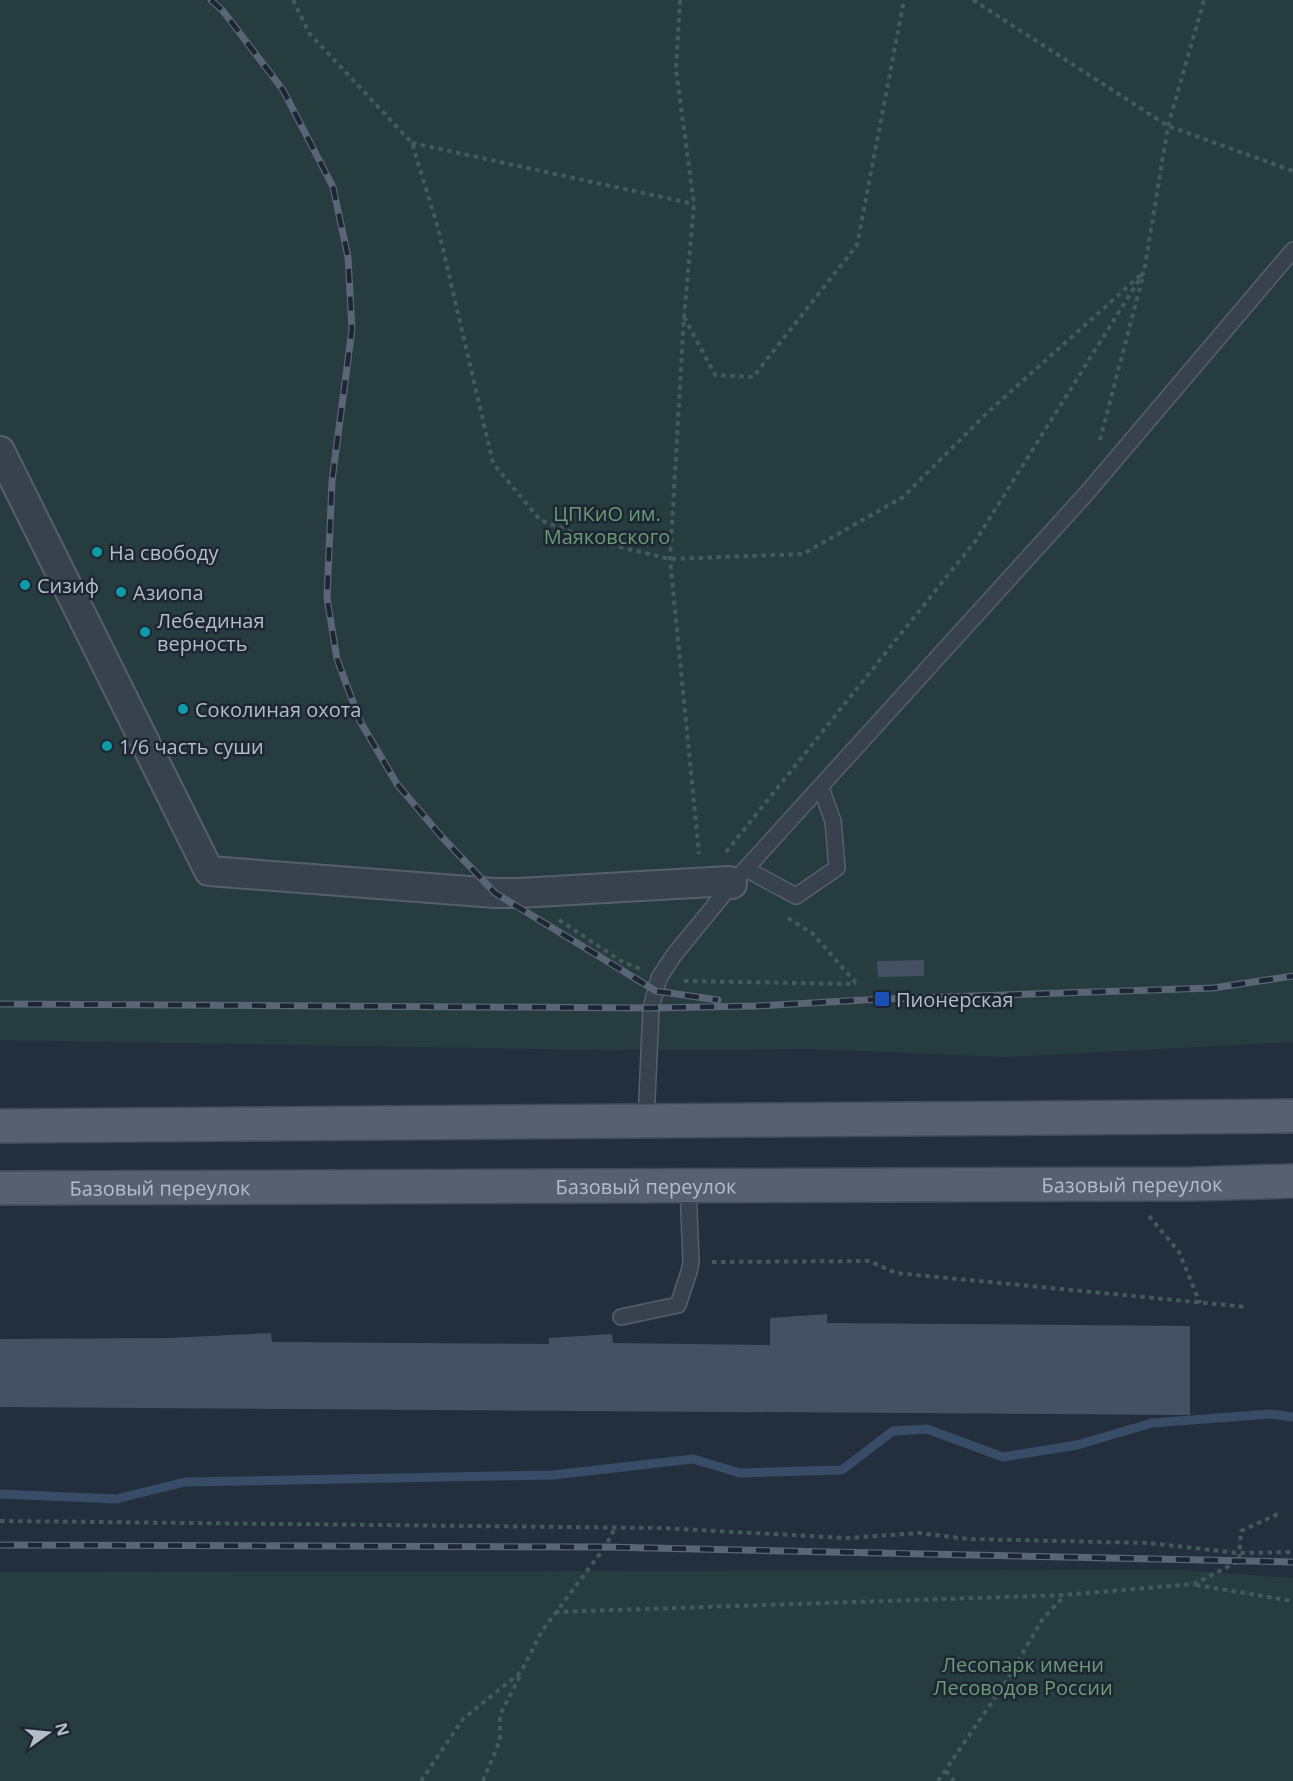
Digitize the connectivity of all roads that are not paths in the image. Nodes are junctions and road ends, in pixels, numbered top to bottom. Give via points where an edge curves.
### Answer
1 (1293, 250) edge
2 (0, 451) edge
3 (821, 788) junction
4 (739, 877) junction
5 (1293, 1116) edge
6 (646, 1122) junction
7 (0, 1126) edge
8 (1293, 1181) edge
9 (688, 1186) junction
10 (0, 1188) edge
11 (621, 1317) dead end

1 - 3 lane via 1086,494
2 - 4 street via 208,871 507,893 729,881
3 - 4 lane
3 - 4 lane via 833,821 837,868 796,896
4 - 6 lane via 659,978 651,1008
5 - 6 main road
6 - 7 main road
8 - 9 main road, Базовый переулок
9 - 10 main road, Базовый переулок
9 - 11 lane via 691,1262 678,1305

